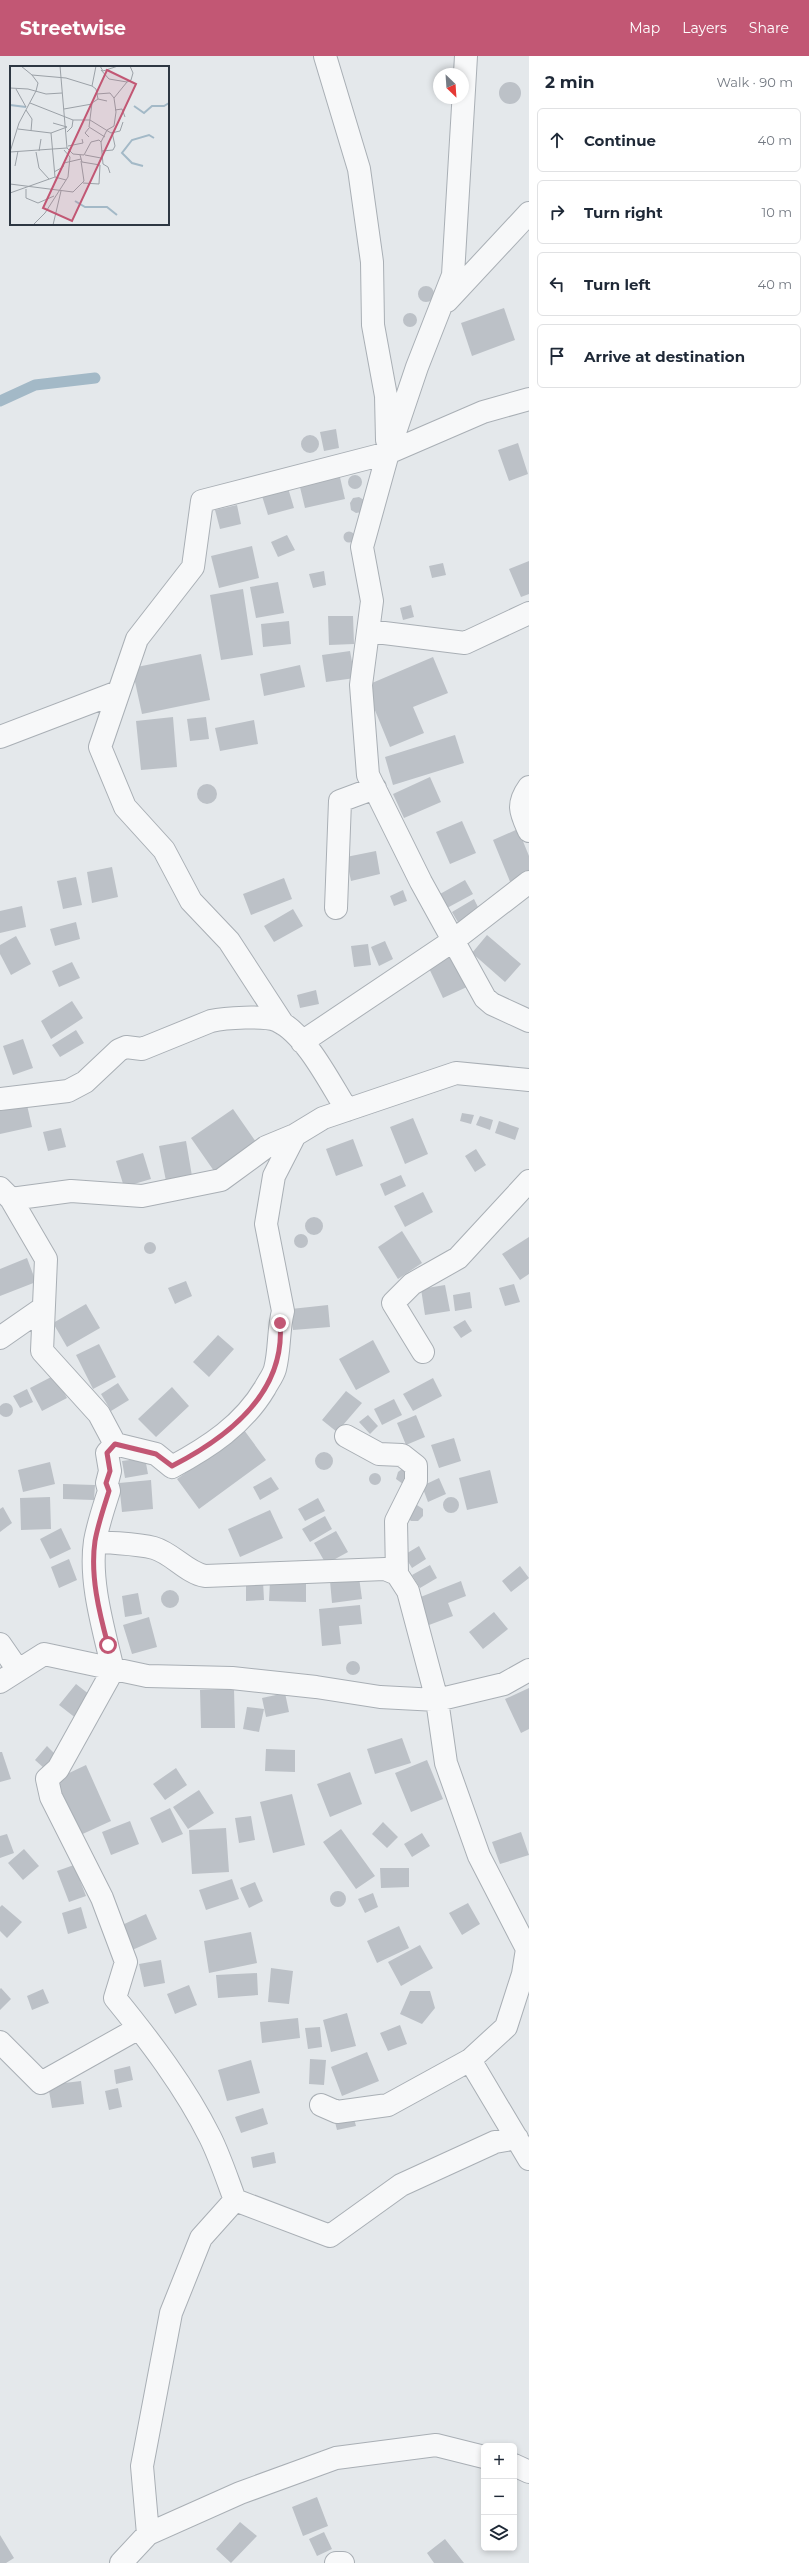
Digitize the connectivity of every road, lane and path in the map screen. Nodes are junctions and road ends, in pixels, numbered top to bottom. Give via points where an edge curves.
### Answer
1 (326, 56) edge
2 (466, 56) edge
3 (529, 213) edge
4 (442, 307) junction
5 (529, 399) edge
6 (388, 453) junction
7 (529, 613) edge
8 (368, 631) junction
9 (118, 692) junction
10 (0, 737) edge
11 (529, 787) edge
12 (375, 788) junction
13 (529, 831) edge
14 (529, 882) edge
15 (336, 908) dead end
16 (454, 940) junction
17 (528, 1021) edge
18 (283, 1024) junction
19 (302, 1042) junction
20 (529, 1080) edge
21 (0, 1100) edge
22 (347, 1110) junction
23 (295, 1135) junction
24 (529, 1180) edge
25 (5, 1194) edge
26 (43, 1308) junction
27 (0, 1338) edge
28 (423, 1352) dead end
29 (346, 1436) dead end
30 (115, 1444) junction
31 (95, 1541) junction
32 (397, 1574) junction
33 (0, 1644) edge
34 (18, 1670) junction
35 (113, 1670) junction
36 (529, 1670) edge
37 (0, 1682) edge
38 (437, 1700) junction
39 (528, 1948) edge
40 (140, 2028) junction
41 (0, 2042) edge
42 (470, 2060) junction
43 (321, 2105) dead end
44 (517, 2138) junction
45 (529, 2159) edge
46 (235, 2200) junction
47 (481, 2456) edge
48 (517, 2466) edge
49 (529, 2472) edge
50 (148, 2534) junction
51 (122, 2563) edge
52 (336, 2563) edge
53 (343, 2563) edge

1 - 6 street via 359,169 372,262 374,325 386,396
2 - 4 street via 453,275
3 - 4 street
4 - 6 street via 417,366
5 - 6 street via 483,412
6 - 8 street via 362,547 371,590
6 - 9 street via 202,501 193,567 137,638
7 - 8 street via 465,643
8 - 12 street via 361,685 368,775
9 - 10 street
9 - 18 street via 100,747 125,807 164,850 191,901 229,941
11 - 13 street via 520,810
12 - 15 street via 340,801
12 - 16 street via 420,882
14 - 16 street
16 - 17 street via 485,998
16 - 19 street
18 - 19 street
18 - 21 street via 268,1019 211,1021 142,1049 126,1047 119,1050 78,1088
19 - 22 street
20 - 22 street via 456,1073
22 - 23 street via 323,1118
23 - 25 street via 266,1147 221,1180 142,1196 71,1191
23 - 30 street via 274,1176 266,1224 282,1311 281,1337 274,1371 257,1401 241,1420 204,1449 172,1466 156,1454
24 - 28 street via 458,1258 412,1284 393,1303
25 - 26 street via 46,1259
26 - 27 street
26 - 30 street via 42,1351 99,1414
29 - 32 street via 379,1454 402,1455 416,1466 416,1481 396,1521
30 - 31 street via 107,1453 110,1471 106,1483 109,1491
31 - 32 street via 154,1548 192,1569 197,1575 205,1576 385,1569
31 - 35 street via 98,1609
32 - 38 street via 408,1590
33 - 34 street
34 - 35 street via 44,1654
34 - 37 street
35 - 38 street via 147,1676 232,1678 380,1697
35 - 40 street via 58,1769 47,1779 52,1797 102,1898 126,1962 115,1998
36 - 38 street via 504,1684
38 - 39 street via 446,1763 476,1849
39 - 42 street via 523,1974 506,2026
40 - 41 street via 41,2083
40 - 46 street via 184,2092 210,2138
42 - 43 street via 388,2105 337,2112
42 - 44 street
44 - 45 street
44 - 46 street via 495,2142 401,2185 330,2236
46 - 50 street via 201,2238 171,2314 142,2466
47 - 50 street via 436,2445 336,2458 240,2492
48 - 49 street
50 - 51 street
52 - 53 street

